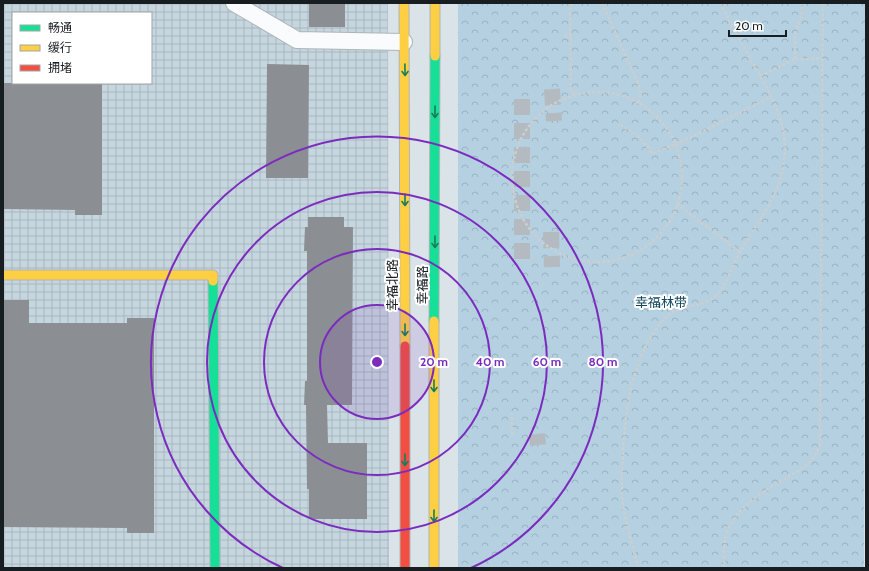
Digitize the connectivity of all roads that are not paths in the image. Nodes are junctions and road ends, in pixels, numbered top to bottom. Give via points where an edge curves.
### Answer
1 (234, 3) edge
2 (404, 3) edge
3 (435, 3) edge
4 (404, 42) junction
5 (3, 275) edge
6 (215, 568) edge
7 (406, 568) edge
8 (434, 568) edge

1 - 4 street via 297,40
2 - 4 main road, 幸福北路
3 -> 8 main road, 幸福路
4 -> 7 main road, 幸福北路
5 - 6 main road via 213,275

